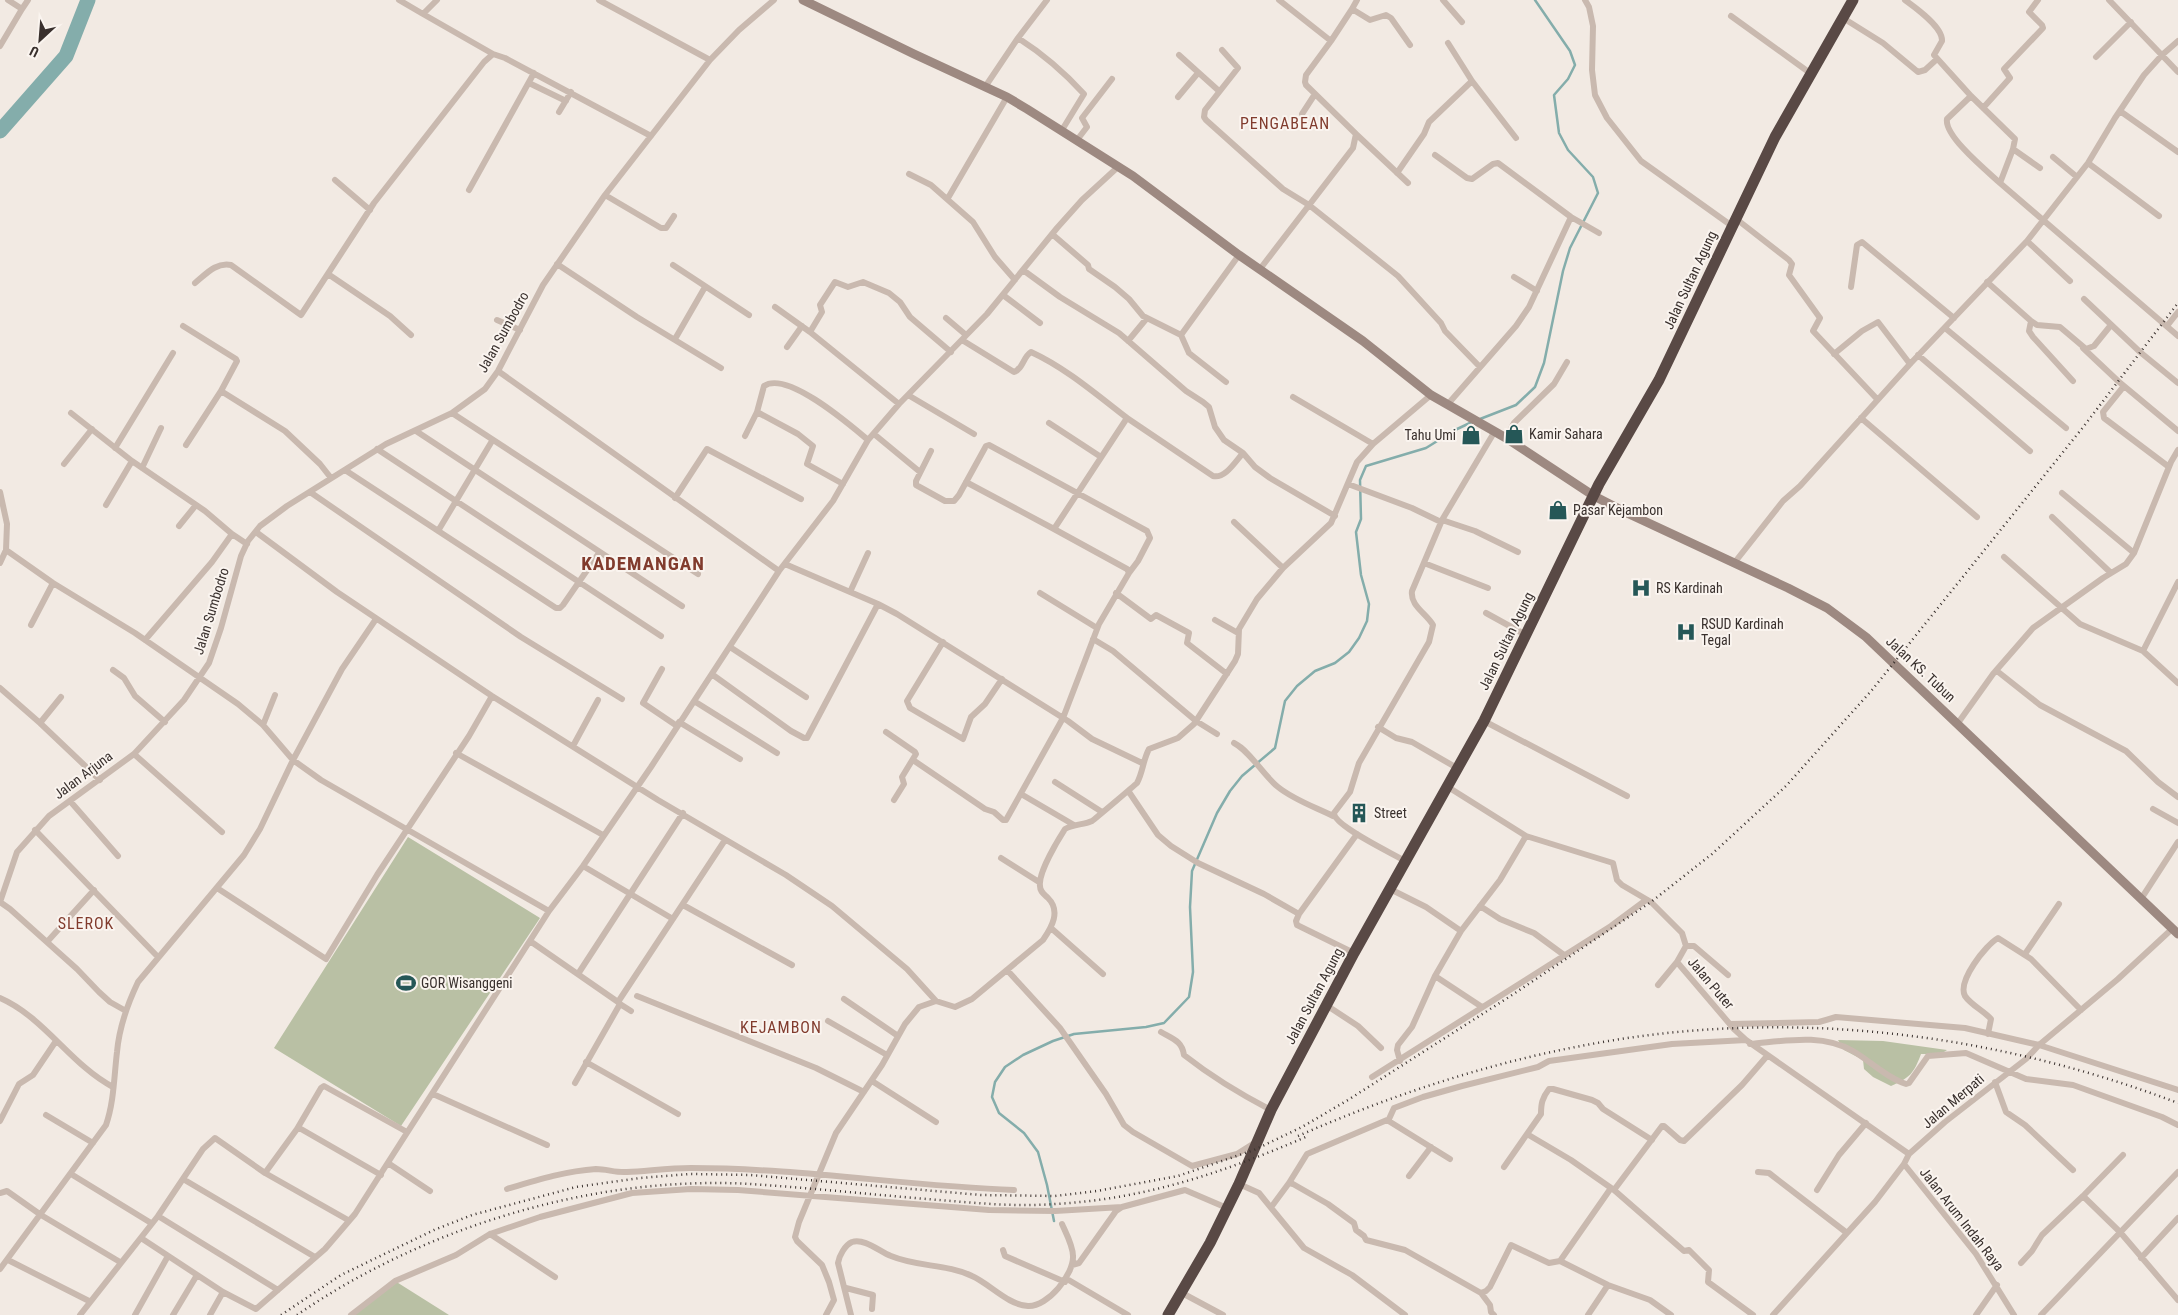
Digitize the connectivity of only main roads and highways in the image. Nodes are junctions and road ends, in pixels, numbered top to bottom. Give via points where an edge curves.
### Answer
1 (803, 0) edge
2 (1854, 0) edge
3 (1594, 496) junction
4 (2175, 931) edge
5 (1168, 1315) edge

1 - 3 main road, Jalan KS. Tubun via 1007,97 1062,130 1119,166 1363,342 1430,395 1495,431
2 - 3 highway, Jalan Sultan Agung via 1775,137 1659,380
3 - 4 main road, Jalan KS. Tubun via 1827,608 1866,637
3 - 5 highway, Jalan Sultan Agung via 1484,721 1326,1005 1271,1110 1227,1208

